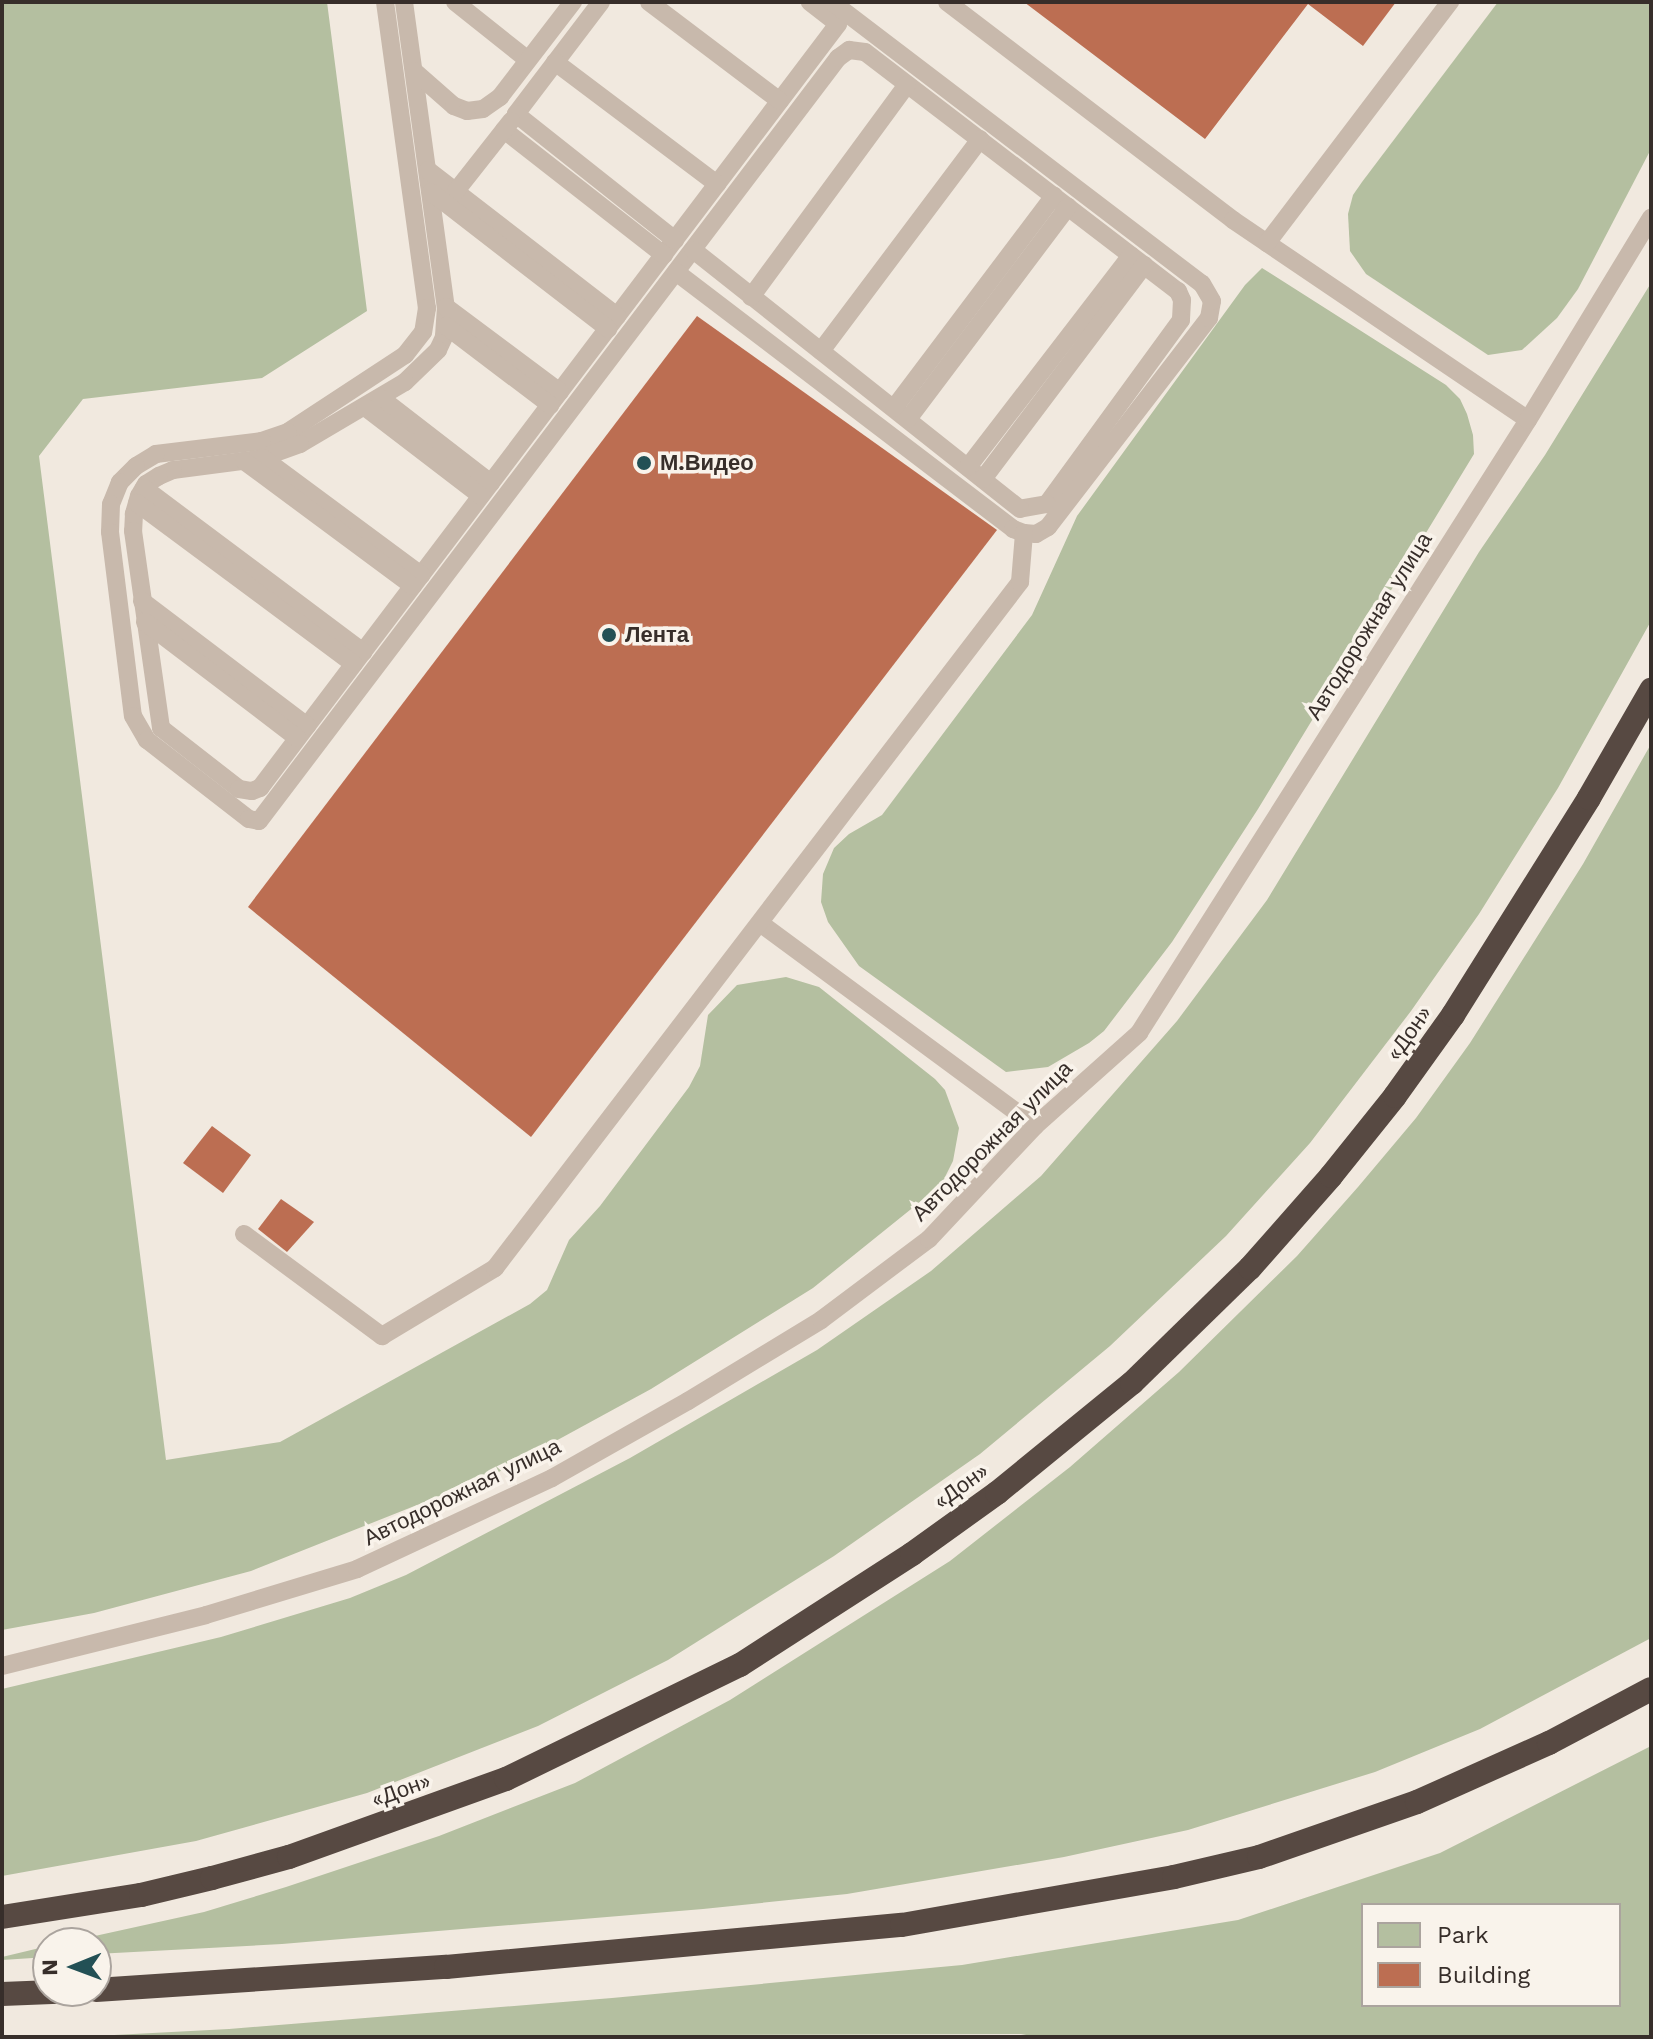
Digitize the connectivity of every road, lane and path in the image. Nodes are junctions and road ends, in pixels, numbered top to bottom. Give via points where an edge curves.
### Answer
1 (385, 2) edge
2 (404, 2) edge
3 (455, 2) edge
4 (573, 2) edge
5 (601, 2) edge
6 (649, 2) edge
7 (810, 2) edge
8 (832, 2) edge
9 (947, 2) edge
10 (1450, 2) edge
11 (528, 60) junction
12 (555, 62) junction
13 (414, 71) junction
14 (907, 85) junction
15 (780, 101) junction
16 (516, 114) junction
17 (504, 130) junction
18 (984, 143) junction
19 (428, 170) junction
20 (717, 184) junction
21 (456, 191) junction
22 (431, 192) junction
23 (1061, 202) junction
24 (1651, 218) edge
25 (1267, 243) junction
26 (669, 247) junction
27 (693, 250) junction
28 (1137, 260) junction
29 (676, 272) junction
30 (751, 297) junction
31 (446, 307) junction
32 (613, 322) junction
33 (446, 326) junction
34 (826, 355) junction
35 (555, 399) junction
36 (373, 402) junction
37 (901, 414) junction
38 (1528, 420) junction
39 (254, 459) junction
40 (976, 473) junction
41 (486, 489) junction
42 (140, 495) junction
43 (1024, 533) junction
44 (417, 581) junction
45 (142, 601) junction
46 (145, 622) junction
47 (359, 658) junction
48 (1651, 690) edge
49 (302, 732) junction
50 (760, 923) junction
51 (1035, 1126) junction
52 (244, 1234) dead end
53 (2, 1666) edge
54 (1651, 1689) edge
55 (2, 1917) edge
56 (112, 1989) edge
57 (32, 1993) edge
58 (2, 1994) edge

1 - 29 lane via 427,308 423,332 405,355 288,432 262,441 156,454 120,482 111,504 110,532 133,716 147,740 249,819 259,821
2 - 13 lane
3 - 11 lane
4 - 11 lane
5 - 12 lane
6 - 15 lane
7 - 15 lane via 838,24
8 - 43 lane via 1202,284 1212,301 1205,325 1048,527
9 - 25 lane
10 - 25 lane
11 - 13 lane via 500,97 483,109 467,111 439,96
12 - 16 lane
12 - 20 lane
13 - 19 lane
14 - 18 lane
14 - 27 lane via 865,52 849,50 838,58
14 - 30 lane
15 - 20 lane
16 - 17 lane
16 - 26 lane
17 - 21 lane
17 - 26 lane
18 - 23 lane
18 - 34 lane
19 - 21 lane
19 - 22 lane
20 - 26 lane
21 - 32 lane
22 - 31 lane
22 - 32 lane
23 - 28 lane
23 - 37 lane
24 - 38 lane, Автодорожная улица
25 - 38 lane
26 - 32 lane
27 - 29 lane
27 - 30 lane
28 - 40 lane
28 - 40 lane via 1178,291 1181,320 1047,504 1020,509
29 - 43 lane
30 - 34 lane
31 - 33 lane
31 - 35 lane
32 - 35 lane
33 - 35 lane
33 - 36 lane via 438,350 405,382
34 - 37 lane
35 - 41 lane
36 - 39 lane via 300,444
36 - 41 lane
37 - 40 lane
38 - 51 lane, Автодорожная улица via 1139,1033
39 - 42 lane via 173,470
39 - 44 lane
41 - 44 lane
42 - 45 lane via 133,531
42 - 47 lane
43 - 50 lane via 1020,582
44 - 47 lane
45 - 46 lane
45 - 49 lane
46 - 49 lane
46 - 49 lane via 161,728 239,789 260,788
47 - 49 lane
48 - 55 highway, «Дон» via 1453,1015 1331,1176 1250,1268 1132,1383 997,1493 740,1665 506,1779 289,1857 141,1895
50 - 51 lane
50 - 52 lane via 495,1268 382,1336
51 - 53 lane, Автодорожная улица via 929,1239 821,1320 552,1478 357,1569 206,1615
54 - 56 highway via 1549,1743 1417,1802 1259,1857 1174,1877 902,1925 446,1967
57 - 58 highway

